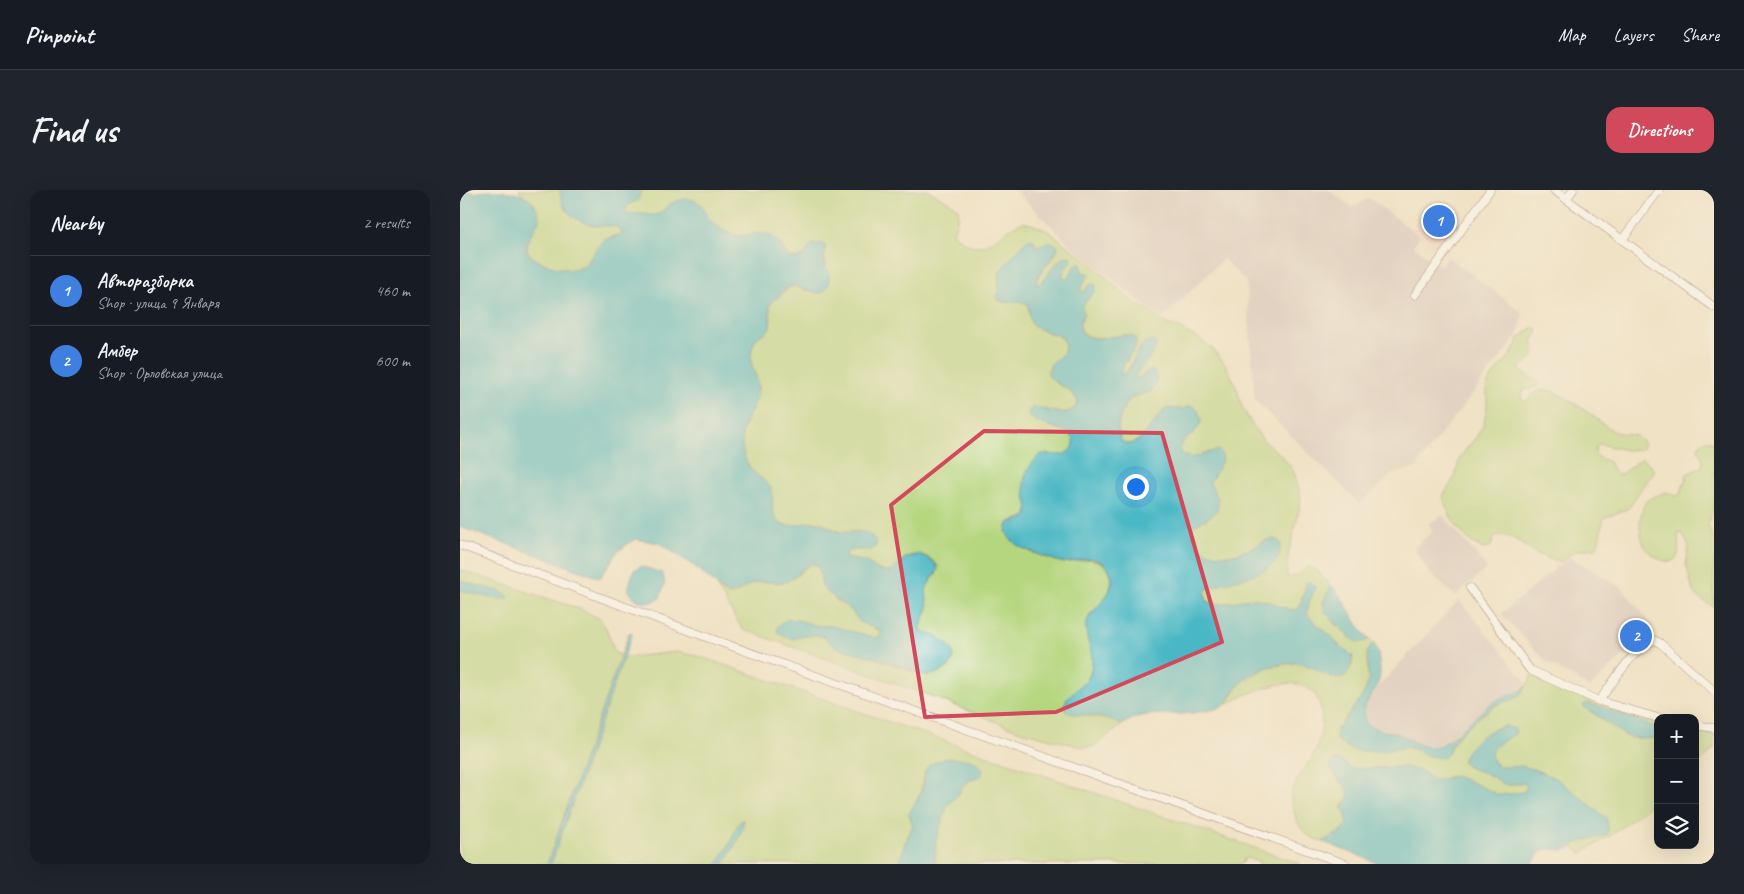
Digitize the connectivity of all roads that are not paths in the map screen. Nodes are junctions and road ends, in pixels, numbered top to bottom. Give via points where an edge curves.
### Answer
1 (1490, 190) edge
2 (1554, 190) edge
3 (1573, 190) edge
4 (1659, 190) edge
5 (1566, 199) junction
6 (1622, 240) junction
7 (1415, 295) dead end
8 (1714, 307) edge
9 (460, 545) edge
10 (1470, 588) dead end
11 (1714, 691) edge
12 (1599, 701) junction
13 (1654, 717) edge
14 (1699, 726) edge
15 (1714, 728) edge
16 (1346, 864) edge

1 - 7 street
2 - 5 street
3 - 5 street
4 - 6 street
5 - 6 street
6 - 8 street
9 - 16 street via 709,638
10 - 12 street via 1530,670
11 - 12 street via 1654,640 1636,653
12 - 13 street
14 - 15 street

